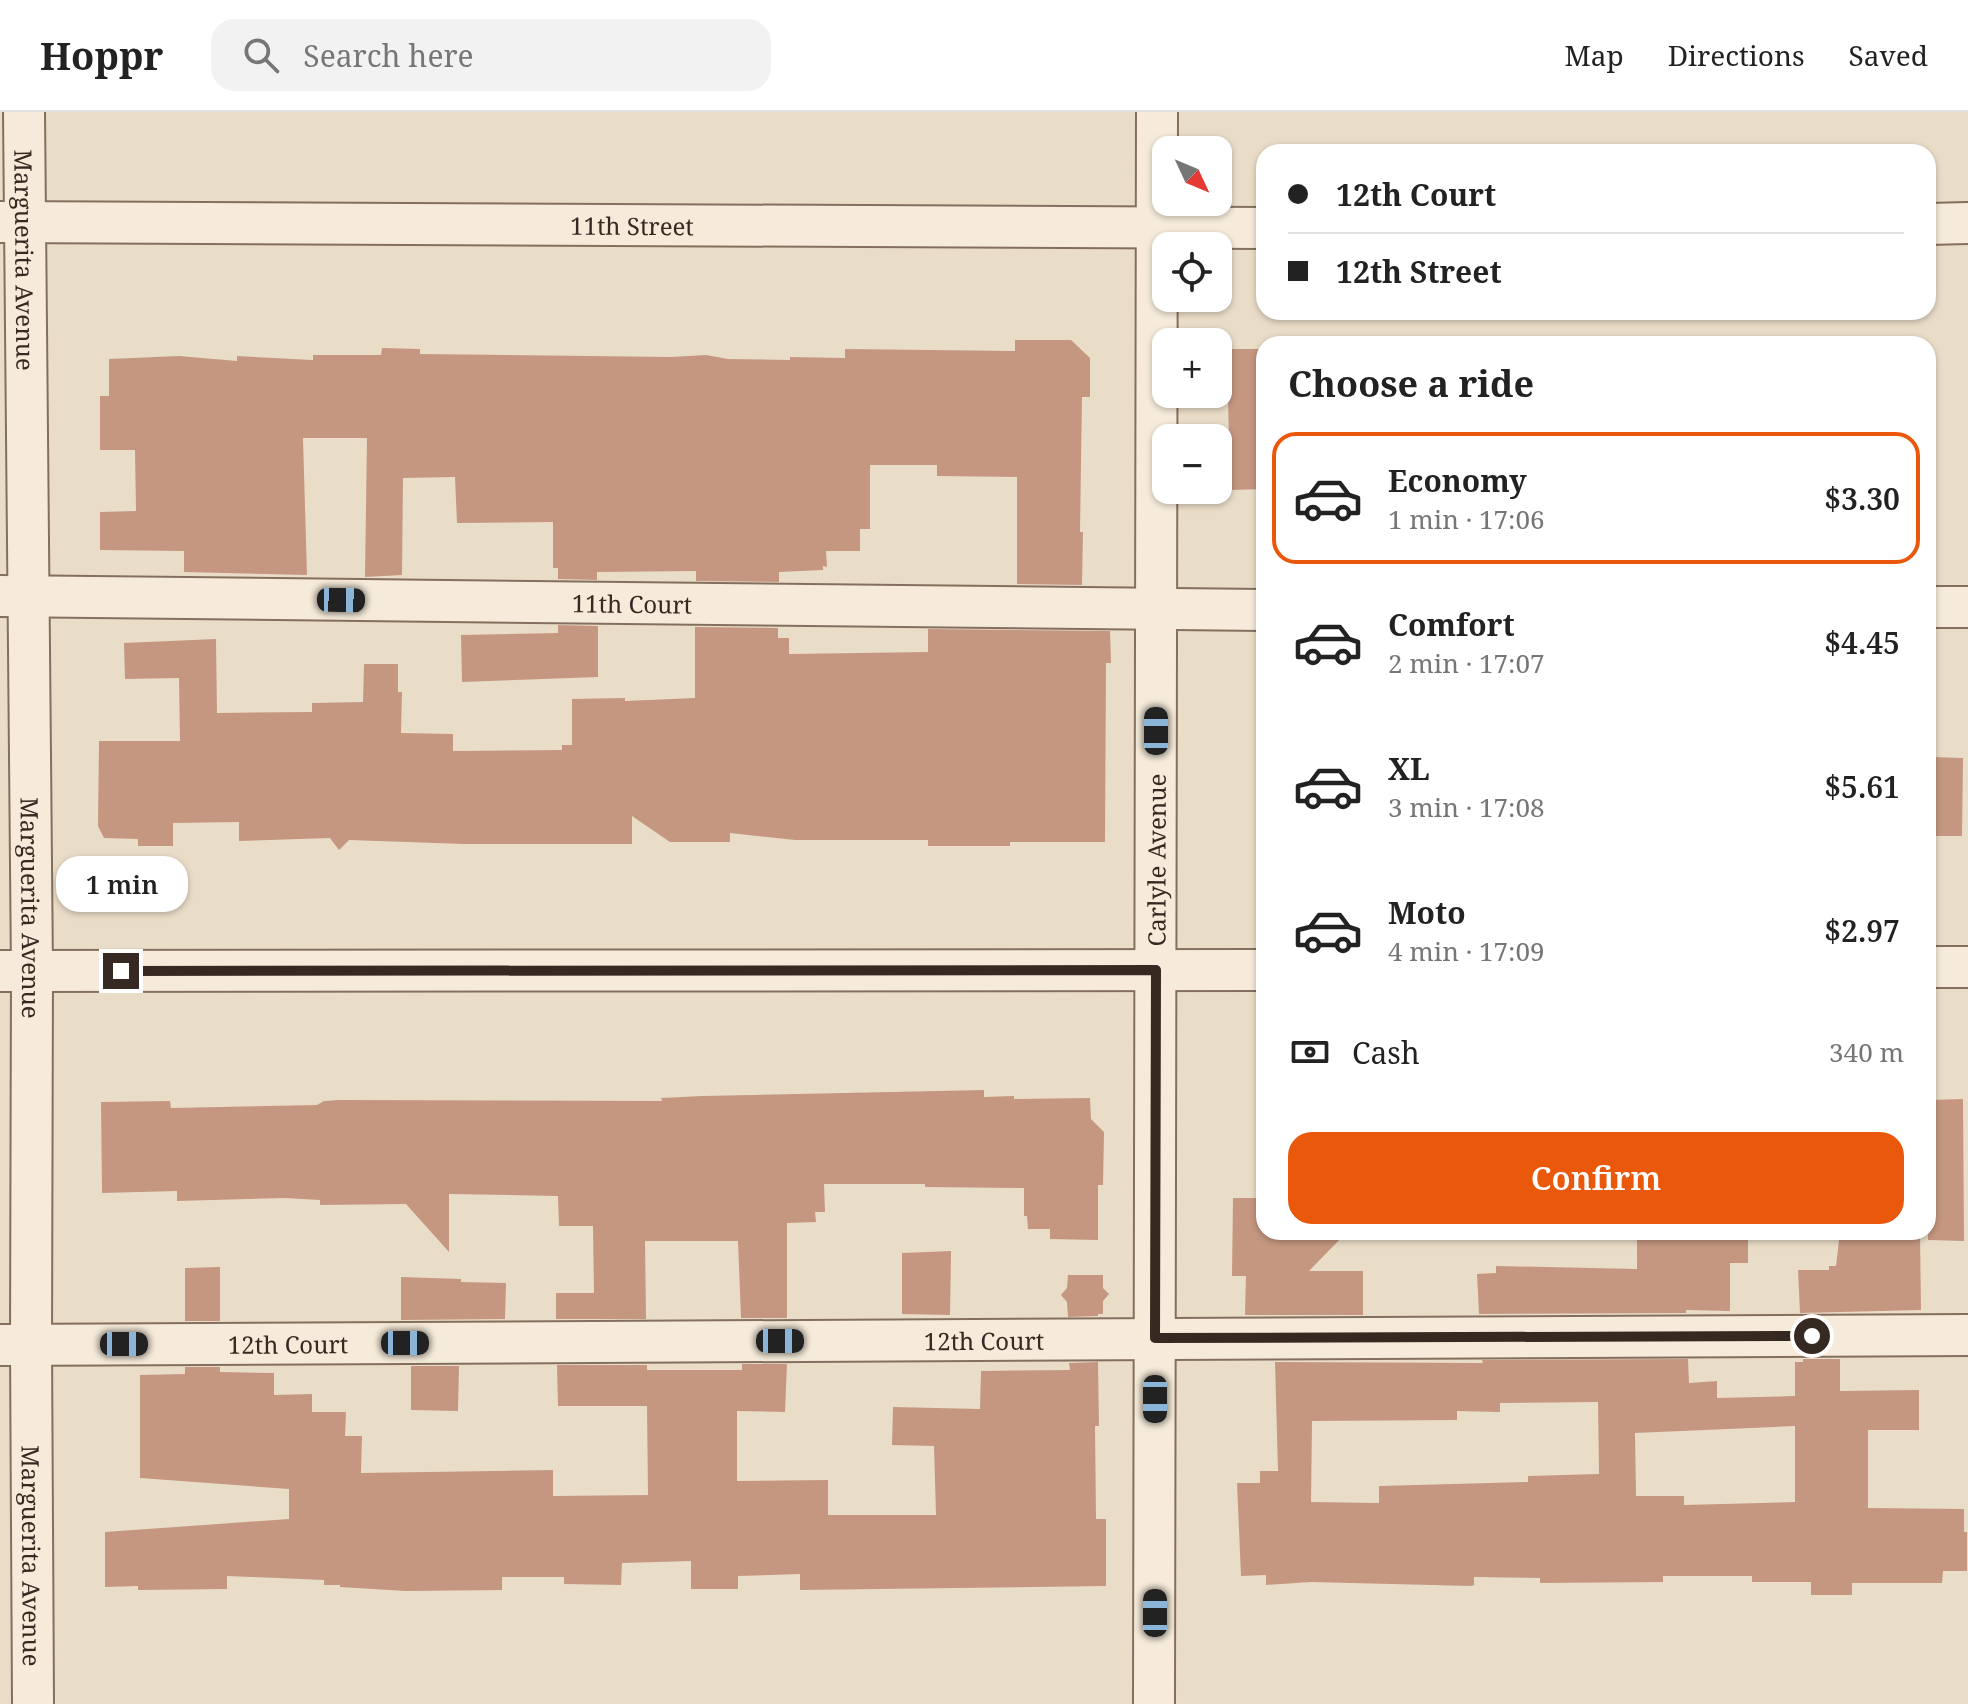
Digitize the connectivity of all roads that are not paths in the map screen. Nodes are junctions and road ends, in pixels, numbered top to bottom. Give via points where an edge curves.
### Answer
1 (24, 112) edge
2 (1157, 112) edge
3 (12, 222) edge
4 (1968, 223) edge
5 (1936, 224) edge
6 (1157, 228) junction
7 (1256, 228) edge
8 (14, 596) edge
9 (1936, 607) edge
10 (1968, 607) edge
11 (1256, 610) edge
12 (1156, 611) junction
13 (1936, 967) edge
14 (1968, 967) edge
15 (1156, 970) junction
16 (1256, 970) edge
17 (16, 971) edge
18 (1968, 1335) edge
19 (1155, 1338) junction
20 (15, 1345) edge
21 (33, 1704) edge
22 (1154, 1704) edge

1 - 3 street, Marguerita Avenue
2 - 6 street, Carlyle Avenue
3 - 6 street, 11th Street
3 - 8 street, Marguerita Avenue
4 - 5 street
6 - 7 street, 11th Street
6 - 12 street, Carlyle Avenue
8 - 12 street, 11th Court
8 - 17 street, Marguerita Avenue
9 - 10 street
11 - 12 street, 11th Court
12 - 15 street, Carlyle Avenue
13 - 14 street
15 - 16 street
15 - 17 street
15 - 19 street, Carlyle Avenue
17 - 20 street, Marguerita Avenue
18 - 19 street, 12th Court
19 - 20 street, 12th Court
19 - 22 street, Carlyle Avenue
20 - 21 street, Marguerita Avenue

